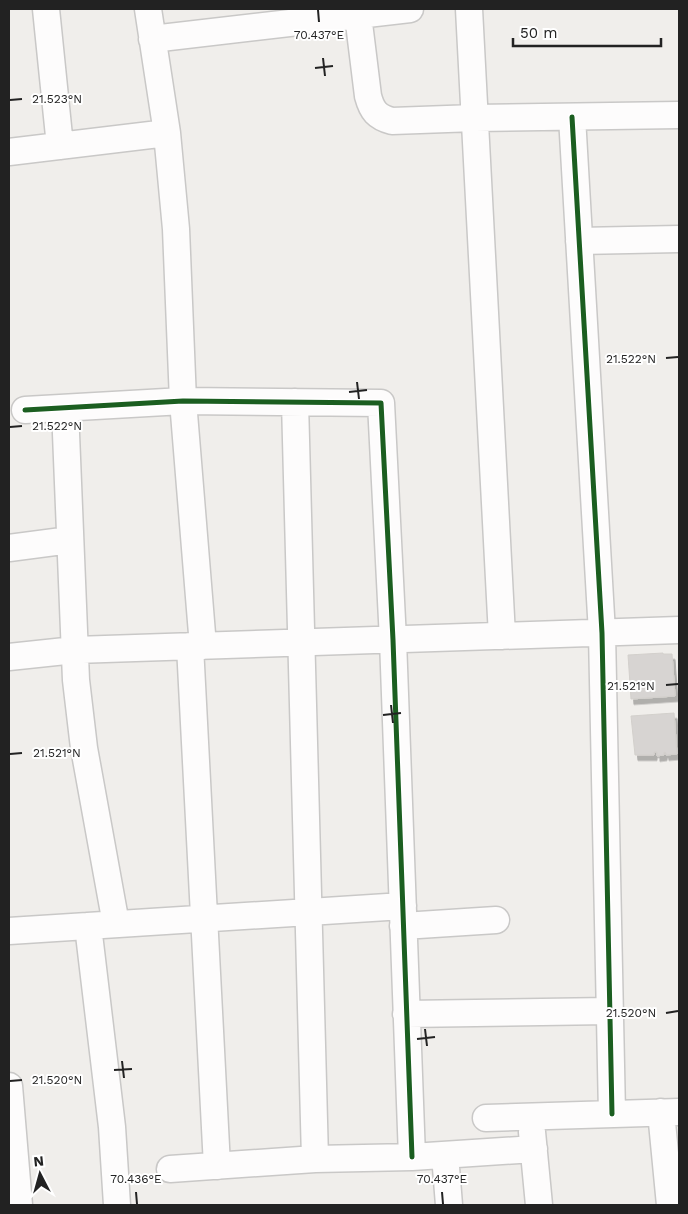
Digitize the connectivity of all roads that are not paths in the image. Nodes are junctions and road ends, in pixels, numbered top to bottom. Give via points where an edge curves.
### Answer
1 (46, 9) edge
2 (148, 9) edge
3 (410, 9) edge
4 (469, 9) edge
5 (358, 15) junction
6 (152, 39) junction
7 (57, 114) junction
8 (679, 115) edge
9 (572, 117) junction
10 (475, 118) junction
11 (167, 133) junction
12 (60, 146) junction
13 (18, 151) edge
14 (679, 239) edge
15 (579, 241) junction
16 (183, 401) junction
17 (295, 402) junction
18 (65, 409) junction
19 (25, 410) dead end
20 (70, 540) junction
21 (9, 548) edge
22 (679, 630) edge
23 (602, 633) junction
24 (502, 636) junction
25 (393, 640) junction
26 (301, 643) junction
27 (196, 646) junction
28 (74, 650) junction
29 (9, 657) edge
30 (308, 912) junction
31 (403, 916) junction
32 (205, 918) junction
33 (496, 920) dead end
34 (116, 924) junction
35 (88, 926) junction
36 (9, 931) edge
37 (609, 1011) junction
38 (406, 1014) junction
39 (9, 1086) edge
40 (670, 1112) edge
41 (612, 1114) junction
42 (531, 1117) junction
43 (486, 1118) dead end
44 (534, 1149) junction
45 (445, 1155) junction
46 (412, 1157) junction
47 (315, 1159) junction
48 (218, 1166) junction
49 (170, 1169) dead end
50 (19, 1205) edge
51 (117, 1205) edge
52 (449, 1205) edge
53 (539, 1205) edge
54 (670, 1205) edge

1 - 7 street
2 - 6 street
3 - 5 street
4 - 10 street
5 - 6 street
5 - 10 street via 368,96 376,114 392,121
6 - 11 street
7 - 12 street
7 - 13 street
8 - 9 street
9 - 10 street
9 - 15 street
10 - 24 street
11 - 12 street
11 - 16 street via 176,229
12 - 13 street
14 - 15 street
15 - 23 street
16 - 17 street
16 - 18 street
16 - 27 street
17 - 25 street via 381,403
17 - 26 street
18 - 19 street
18 - 20 street
20 - 21 street
20 - 28 street
22 - 23 street
23 - 24 street
23 - 37 street
24 - 25 street
25 - 26 street
25 - 31 street
26 - 27 street
26 - 30 street
27 - 28 street
27 - 32 street
28 - 29 street
28 - 34 street via 84,748
30 - 31 street
30 - 32 street
30 - 47 street
31 - 33 street
31 - 38 street
32 - 34 street
32 - 48 street
34 - 35 street
35 - 36 street
35 - 51 street via 112,1127
37 - 38 street
37 - 41 street
38 - 46 street
39 - 50 street
40 - 41 street
40 - 54 street
41 - 42 street
42 - 43 street
42 - 44 street
44 - 45 street
44 - 53 street
45 - 46 street
45 - 52 street
46 - 47 street
47 - 48 street
48 - 49 street

